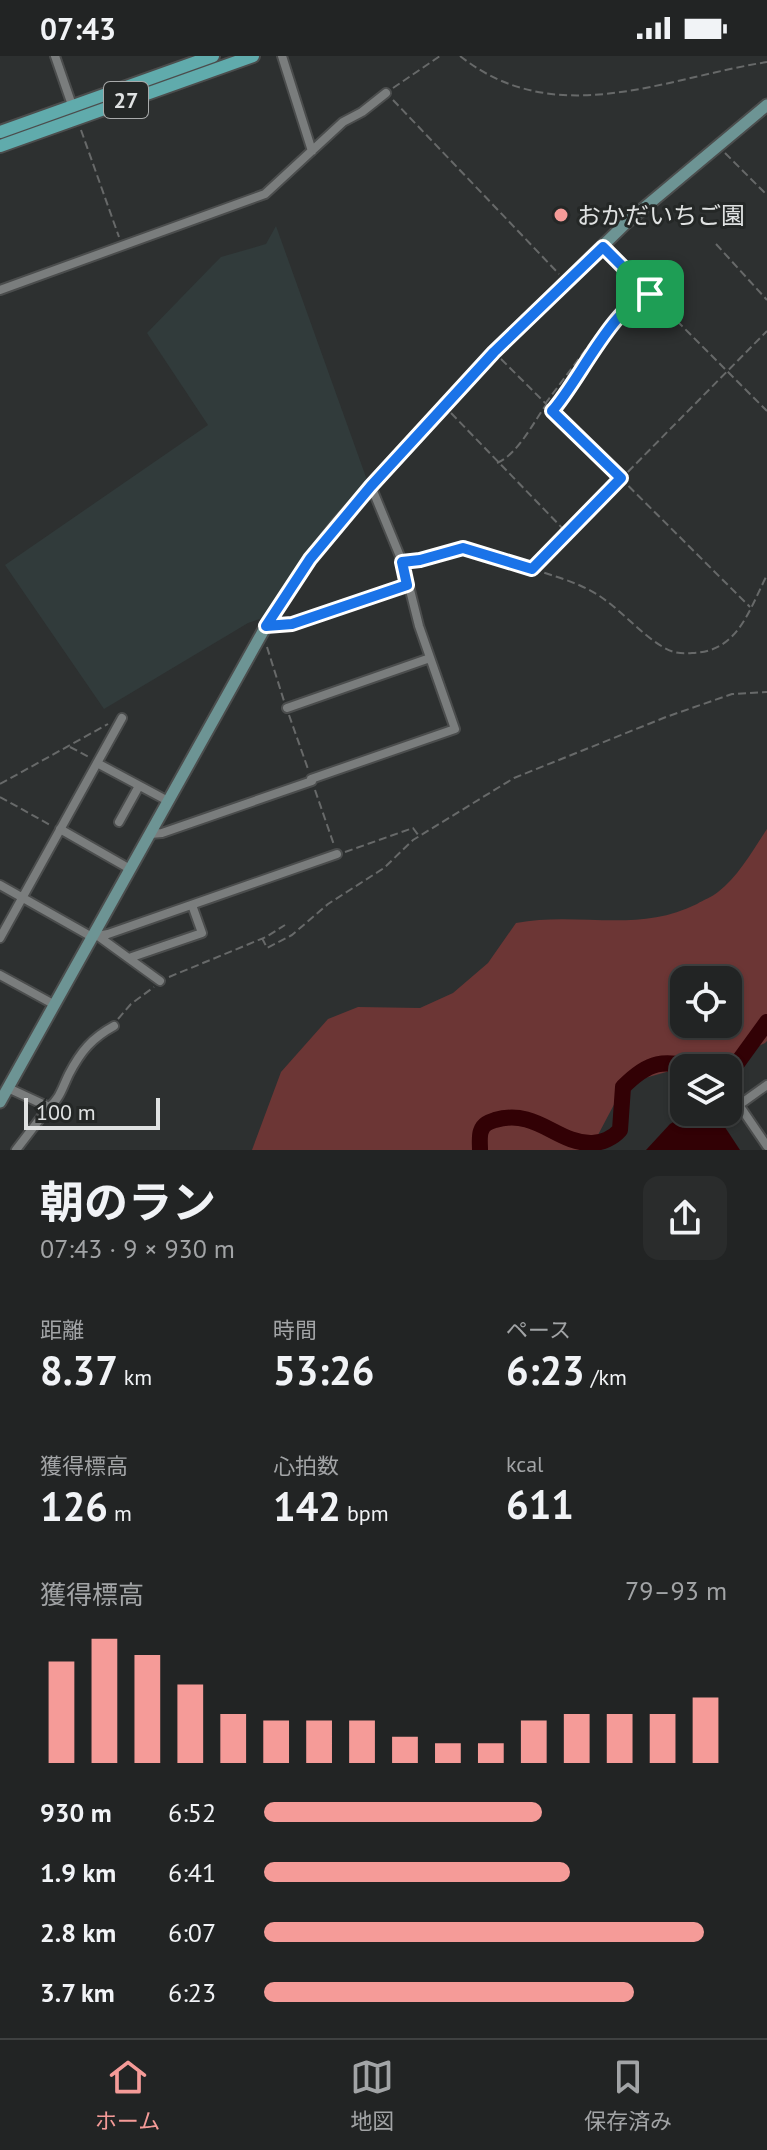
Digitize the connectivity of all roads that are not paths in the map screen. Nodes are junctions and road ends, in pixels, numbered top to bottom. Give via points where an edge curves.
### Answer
1 (55, 56) edge
2 (213, 56) edge
3 (253, 56) edge
4 (282, 56) edge
5 (386, 93) road end
6 (767, 105) edge
7 (75, 113) junction
8 (0, 132) edge
9 (0, 146) edge
10 (312, 151) junction
11 (0, 290) edge
12 (371, 486) junction
13 (407, 585) junction
14 (266, 626) junction
15 (430, 658) junction
16 (287, 708) dead end
17 (122, 718) road end
18 (97, 762) junction
19 (139, 786) junction
20 (168, 801) junction
21 (119, 822) dead end
22 (60, 830) junction
23 (150, 834) junction
24 (337, 854) road end
25 (130, 869) junction
26 (0, 885) edge
27 (22, 897) junction
28 (192, 905) junction
29 (95, 936) junction
30 (0, 938) edge
31 (129, 958) junction
32 (0, 975) edge
33 (160, 981) road end
34 (55, 1005) junction
35 (114, 1026) road end
36 (6, 1084) edge
37 (767, 1085) edge
38 (0, 1102) edge
39 (49, 1107) junction
40 (767, 1146) edge
41 (16, 1150) edge

1 - 7 street
2 - 7 main road, 27
3 - 7 main road, 27
4 - 10 street
5 - 10 street
6 - 12 street via 626,223 494,352
7 - 8 main road, 27
7 - 9 main road, 27
10 - 11 street via 265,194
12 - 13 street
12 - 14 street via 310,559
13 - 14 street via 292,624
13 - 15 street
14 - 20 street
15 - 16 street
15 - 23 street via 455,729
17 - 18 street
18 - 19 street
18 - 22 street
19 - 20 street
19 - 21 street
20 - 23 street
22 - 25 street
22 - 27 street
23 - 25 street
24 - 28 street
25 - 29 street
26 - 27 street
27 - 29 street
27 - 30 street
28 - 29 street
28 - 31 street via 202,933
29 - 31 street
29 - 34 street
31 - 33 street
32 - 34 street
34 - 36 street
35 - 39 street via 83,1049
36 - 38 street
36 - 39 street
37 - 40 street via 739,1105
39 - 41 street

